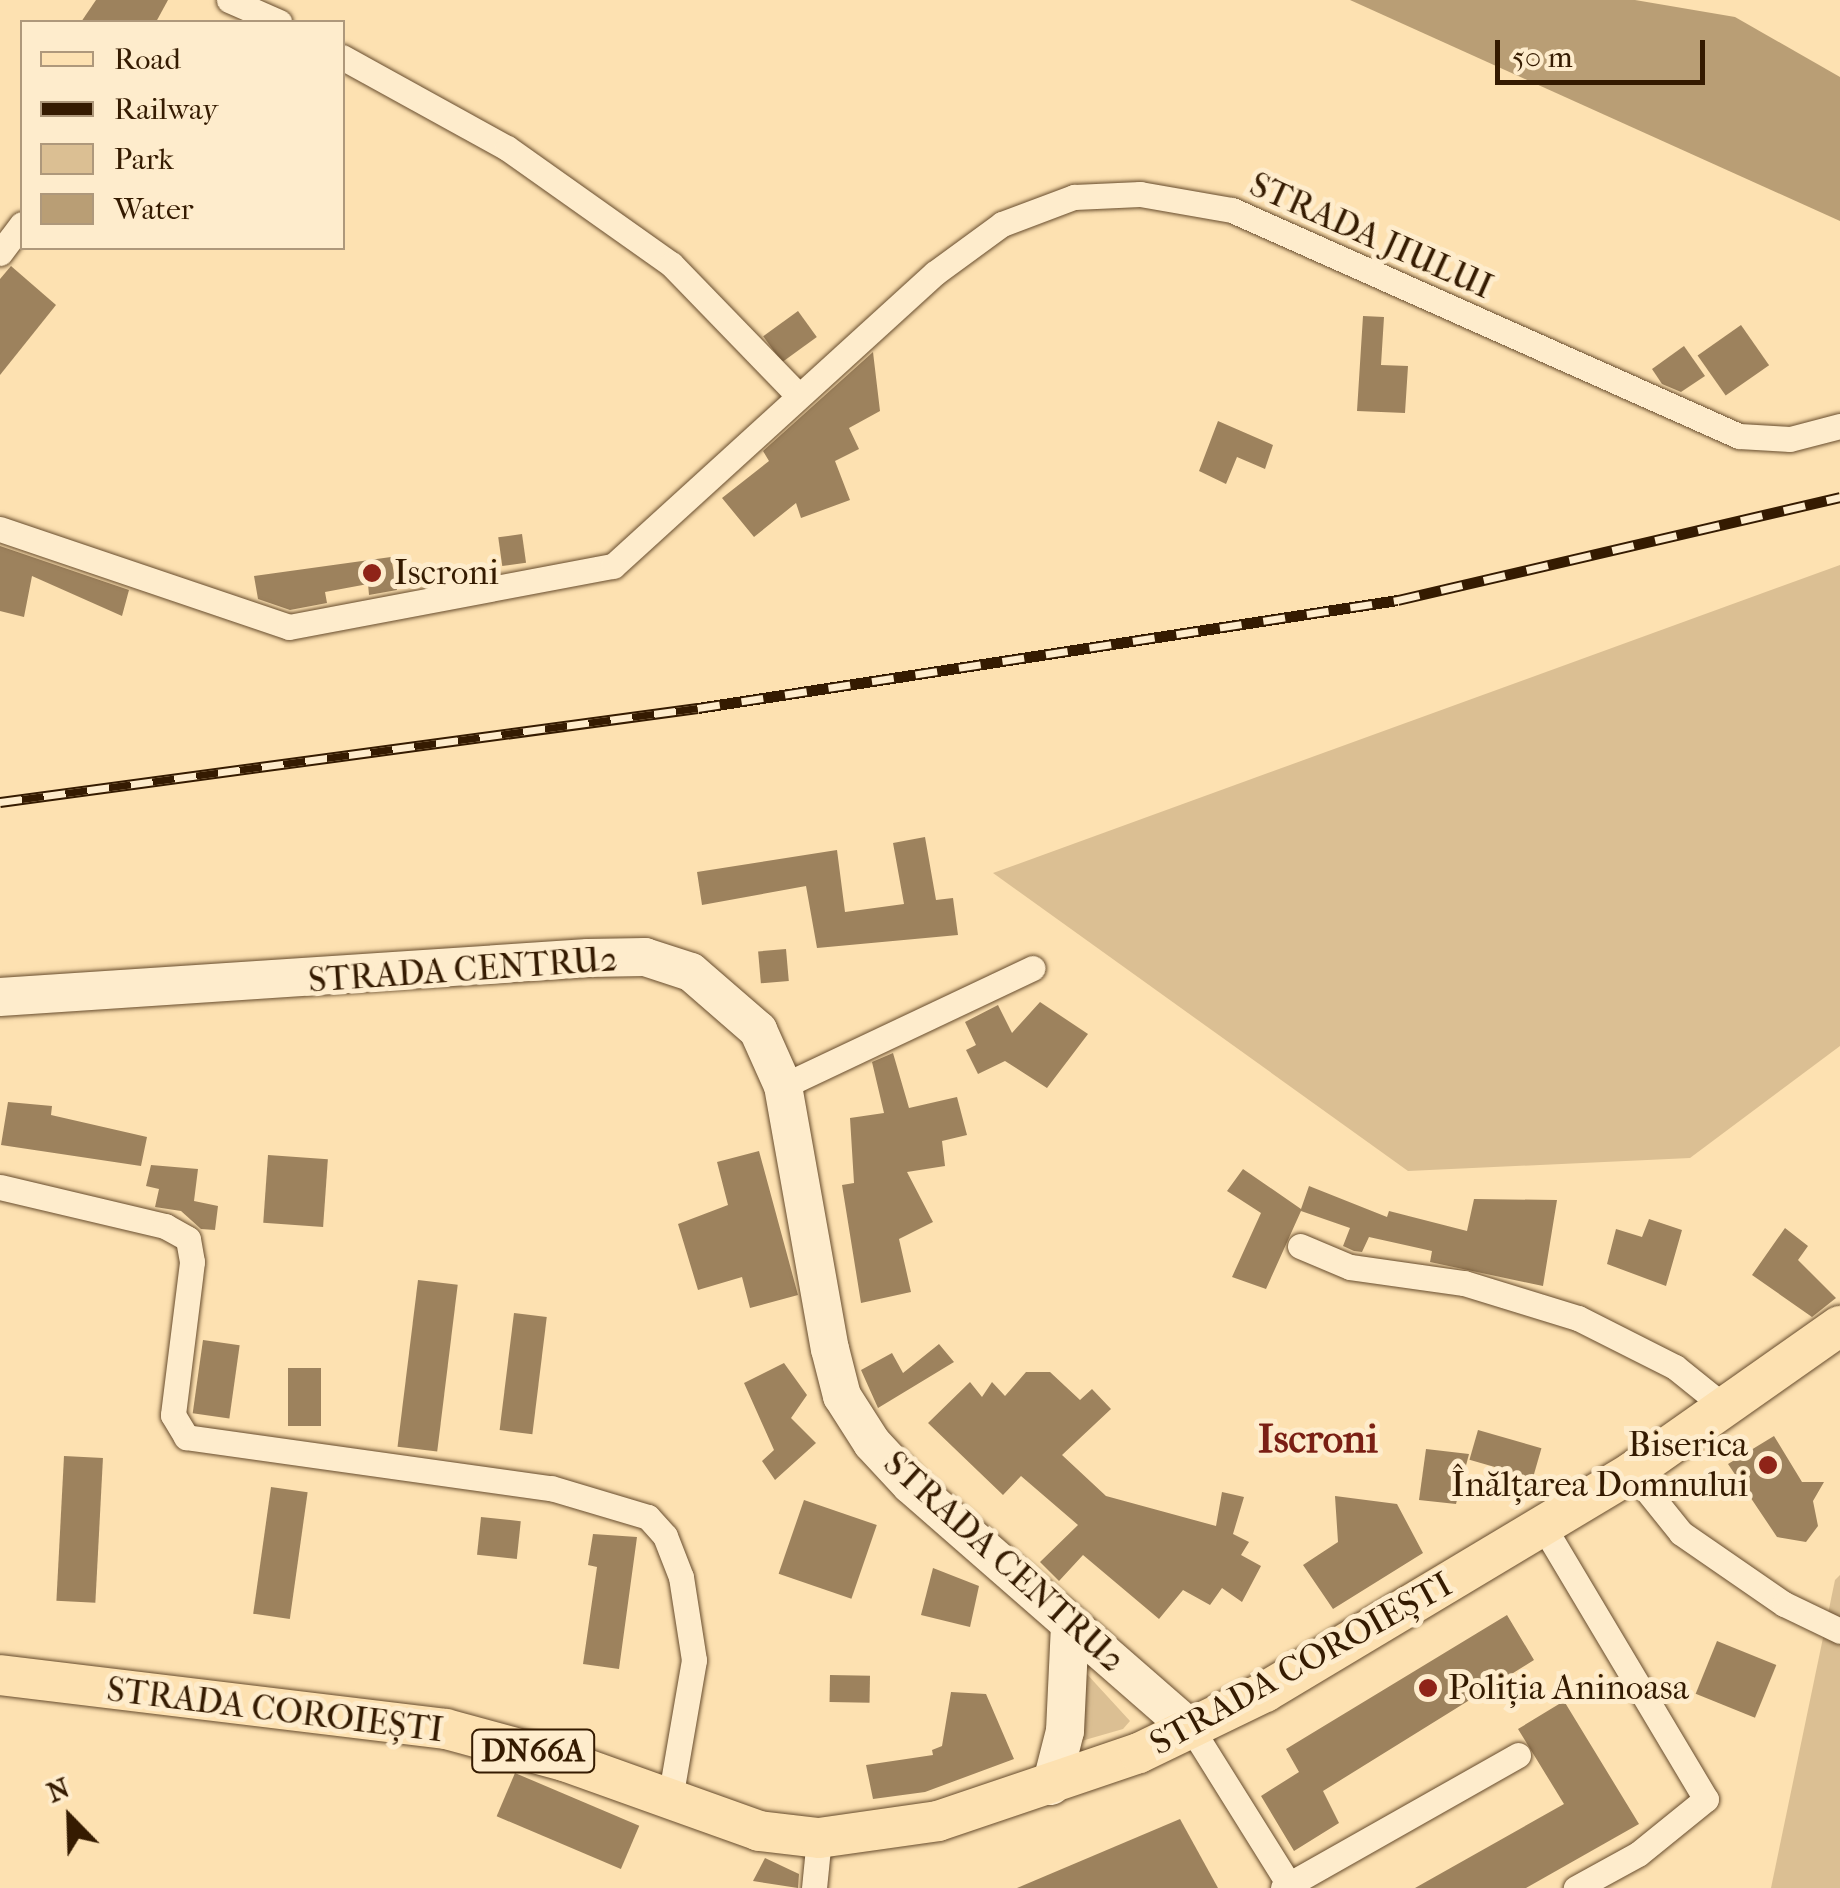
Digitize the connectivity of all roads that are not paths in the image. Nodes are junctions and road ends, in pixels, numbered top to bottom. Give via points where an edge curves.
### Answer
1 (229, 0) edge
2 (274, 20) edge
3 (345, 59) edge
4 (20, 227) edge
5 (0, 253) edge
6 (797, 394) junction
7 (1840, 426) edge
8 (0, 528) edge
9 (1034, 968) dead end
10 (0, 997) edge
11 (784, 1086) junction
12 (0, 1187) edge
13 (1300, 1246) dead end
14 (1840, 1326) edge
15 (1726, 1408) junction
16 (1632, 1472) junction
17 (1544, 1526) junction
18 (1070, 1624) junction
19 (1840, 1631) edge
20 (0, 1675) edge
21 (1193, 1731) junction
22 (1518, 1755) dead end
23 (1051, 1786) junction
24 (670, 1804) junction
25 (819, 1838) junction
26 (1288, 1887) edge
27 (814, 1888) edge
28 (1576, 1888) edge

1 - 2 street
3 - 6 street via 507,148 671,264
4 - 5 street
6 - 7 street, STRADA JIULUI via 1002,224 1074,197 1140,194 1232,210 1739,436 1790,439
6 - 8 street, STRADA JIULUI via 612,566 289,627
9 - 11 street
10 - 11 street, STRADA CENTRU2 via 645,957 691,972 723,994 758,1030
11 - 18 street, STRADA CENTRU2 via 818,1298 842,1396 911,1485
12 - 24 street via 165,1226 188,1238 192,1262 173,1414 186,1437 551,1488 648,1518 665,1536 681,1578 694,1660
13 - 15 street via 1350,1267 1464,1283 1578,1318 1674,1367
14 - 15 main road, STRADA COROIEȘTI / DN66A
15 - 16 main road, STRADA COROIEȘTI / DN66A
16 - 17 main road, STRADA COROIEȘTI / DN66A
16 - 19 street via 1682,1533 1784,1604
17 - 21 main road, STRADA COROIEȘTI / DN66A
17 - 28 street via 1706,1798 1638,1854
18 - 21 street, STRADA CENTRU2
18 - 23 street via 1065,1732
20 - 24 main road, STRADA COROIEȘTI / DN66A via 446,1729 564,1761
21 - 23 main road, STRADA COROIEȘTI / DN66A
21 - 26 street
22 - 26 street
23 - 25 main road, STRADA COROIEȘTI / DN66A via 938,1821
24 - 25 main road, STRADA COROIEȘTI / DN66A via 759,1831
25 - 27 street

